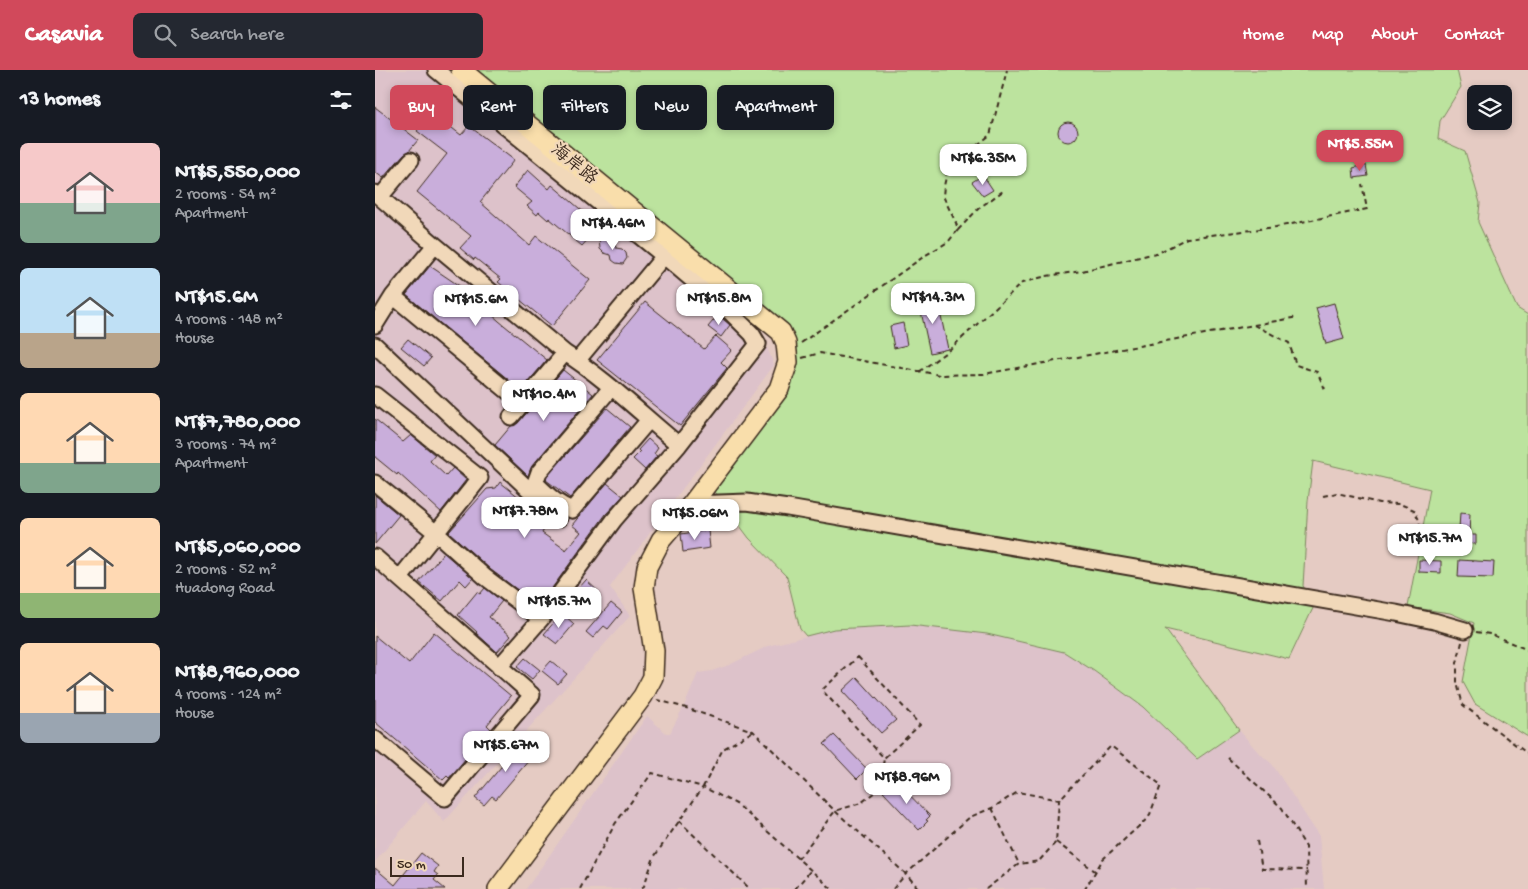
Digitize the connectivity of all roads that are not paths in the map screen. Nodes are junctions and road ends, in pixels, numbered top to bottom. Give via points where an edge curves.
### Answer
1 (436, 70) edge
2 (461, 70) edge
3 (411, 160) dead end
4 (377, 195) edge
5 (435, 245) junction
6 (664, 256) junction
7 (393, 296) junction
8 (375, 325) edge
9 (375, 345) edge
10 (571, 357) junction
11 (611, 388) junction
12 (375, 395) edge
13 (522, 403) junction
14 (511, 417) dead end
15 (649, 420) junction
16 (679, 445) junction
17 (375, 483) edge
18 (692, 504) junction
19 (559, 518) dead end
20 (435, 532) junction
21 (375, 557) edge
22 (399, 578) junction
23 (541, 619) junction
24 (1465, 630) road end
25 (499, 667) junction
26 (375, 739) edge
27 (498, 889) edge

1 - 6 street
2 - 18 main road, 海岸路 via 781,332 788,362 779,389
3 - 4 street
4 - 5 street
5 - 7 street
5 - 10 street
6 - 10 street
6 - 16 street via 730,312 758,344
7 - 8 street
7 - 13 street
9 - 19 street
10 - 11 street
10 - 13 street
11 - 15 street
11 - 15 street via 539,472 535,483 553,500 572,510
12 - 20 street via 480,478
13 - 14 street
15 - 16 street
16 - 23 street via 614,520
17 - 20 street
18 - 24 street via 747,502 789,508 1396,613
18 - 27 main road via 661,540 647,568 645,588 654,651 653,677 643,696
20 - 22 street
20 - 23 street via 485,577
21 - 22 street
22 - 25 street
23 - 25 street
25 - 26 street via 532,695 445,798

